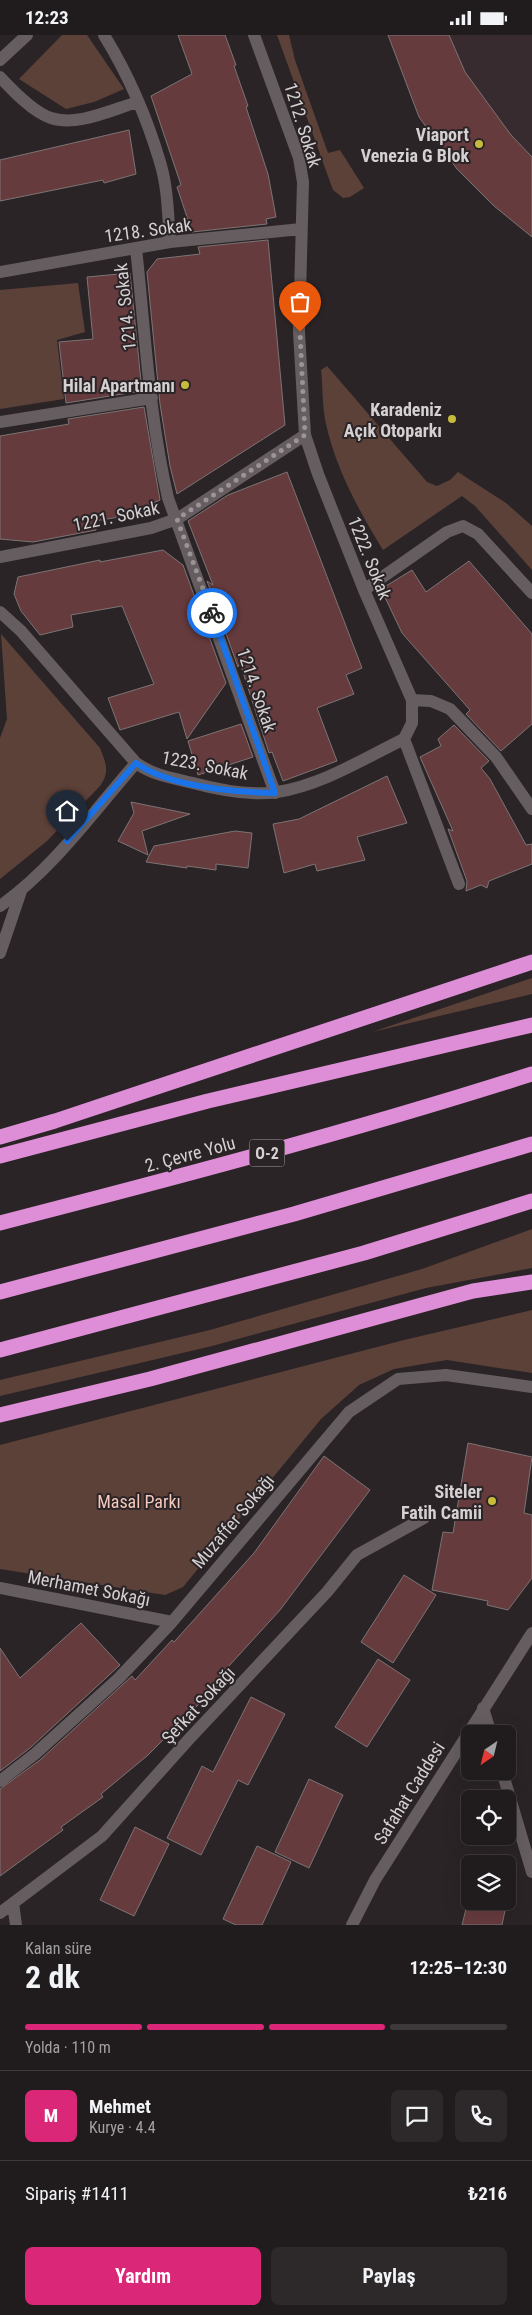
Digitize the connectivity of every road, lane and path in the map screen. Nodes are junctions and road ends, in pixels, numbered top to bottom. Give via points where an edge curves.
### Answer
1 (26, 35) edge
2 (104, 35) edge
3 (254, 35) edge
4 (0, 60) edge
5 (0, 77) edge
6 (138, 102) junction
7 (301, 229) junction
8 (170, 243) junction
9 (136, 248) junction
10 (0, 271) edge
11 (152, 398) junction
12 (0, 422) edge
13 (305, 435) junction
14 (177, 519) junction
15 (0, 557) edge
16 (364, 590) junction
17 (532, 593) edge
18 (0, 612) edge
19 (412, 699) junction
20 (404, 739) junction
21 (136, 763) junction
22 (275, 793) junction
23 (532, 809) edge
24 (460, 885) dead end
25 (21, 891) junction
26 (0, 905) edge
27 (0, 953) edge
28 (532, 963) edge
29 (532, 1025) edge
30 (532, 1073) edge
31 (0, 1137) edge
32 (532, 1144) edge
33 (0, 1156) edge
34 (532, 1201) edge
35 (0, 1223) edge
36 (532, 1282) edge
37 (0, 1292) edge
38 (0, 1350) edge
39 (532, 1387) edge
40 (0, 1415) edge
41 (424, 1518) dead end
42 (0, 1588) edge
43 (172, 1622) junction
44 (532, 1633) edge
45 (483, 1708) junction
46 (488, 1725) edge
47 (505, 1780) edge
48 (0, 1781) edge
49 (532, 1872) edge
50 (13, 1903) junction
51 (0, 1913) edge
52 (16, 1925) edge
53 (352, 1925) edge

1 - 4 street
2 - 6 street
3 - 7 street, 1212. Sokak via 299,158 303,182
5 - 6 street via 21,99 51,118 76,120
6 - 8 street via 160,163 168,202
7 - 8 street, 1218. Sokak
7 - 13 street, 1222. Sokak via 300,332
8 - 9 street, 1218. Sokak
9 - 10 street, 1218. Sokak
9 - 11 street, 1214. Sokak
11 - 12 street
11 - 14 street, 1214. Sokak via 162,470
13 - 14 street, 1221. Sokak
13 - 16 street, 1222. Sokak
14 - 15 street, 1221. Sokak via 151,528
14 - 22 street, 1214. Sokak
16 - 17 street via 447,532 464,527 478,534
16 - 19 street, 1222. Sokak
18 - 21 street, 1223. Sokak via 21,631
19 - 20 street, 1222. Sokak via 412,723
19 - 23 street via 431,701 450,709 496,757
20 - 22 street, 1223. Sokak via 310,784
20 - 24 street
21 - 22 street, 1223. Sokak via 149,773 212,788
21 - 25 street
25 - 26 street
25 - 27 street
28 - 31 highway
29 - 33 highway via 208,1101
30 - 35 highway, 2. Çevre Yolu / O-2 via 214,1168
32 - 37 highway via 294,1214
34 - 38 highway via 327,1264
36 - 40 highway via 464,1293 150,1379
39 - 43 street, Muzaffer Sokağı via 446,1375 398,1379 349,1412
41 - 50 street, Şefkat Sokağı via 357,1555 327,1592 102,1836
42 - 43 street, Merhamet Sokağı
43 - 48 street, Muzaffer Sokağı via 118,1679
44 - 45 street, Safahat Caddesi
45 - 46 street
45 - 53 street, Safahat Caddesi via 375,1880
47 - 49 street
50 - 51 street, Şefkat Sokağı
50 - 52 street

